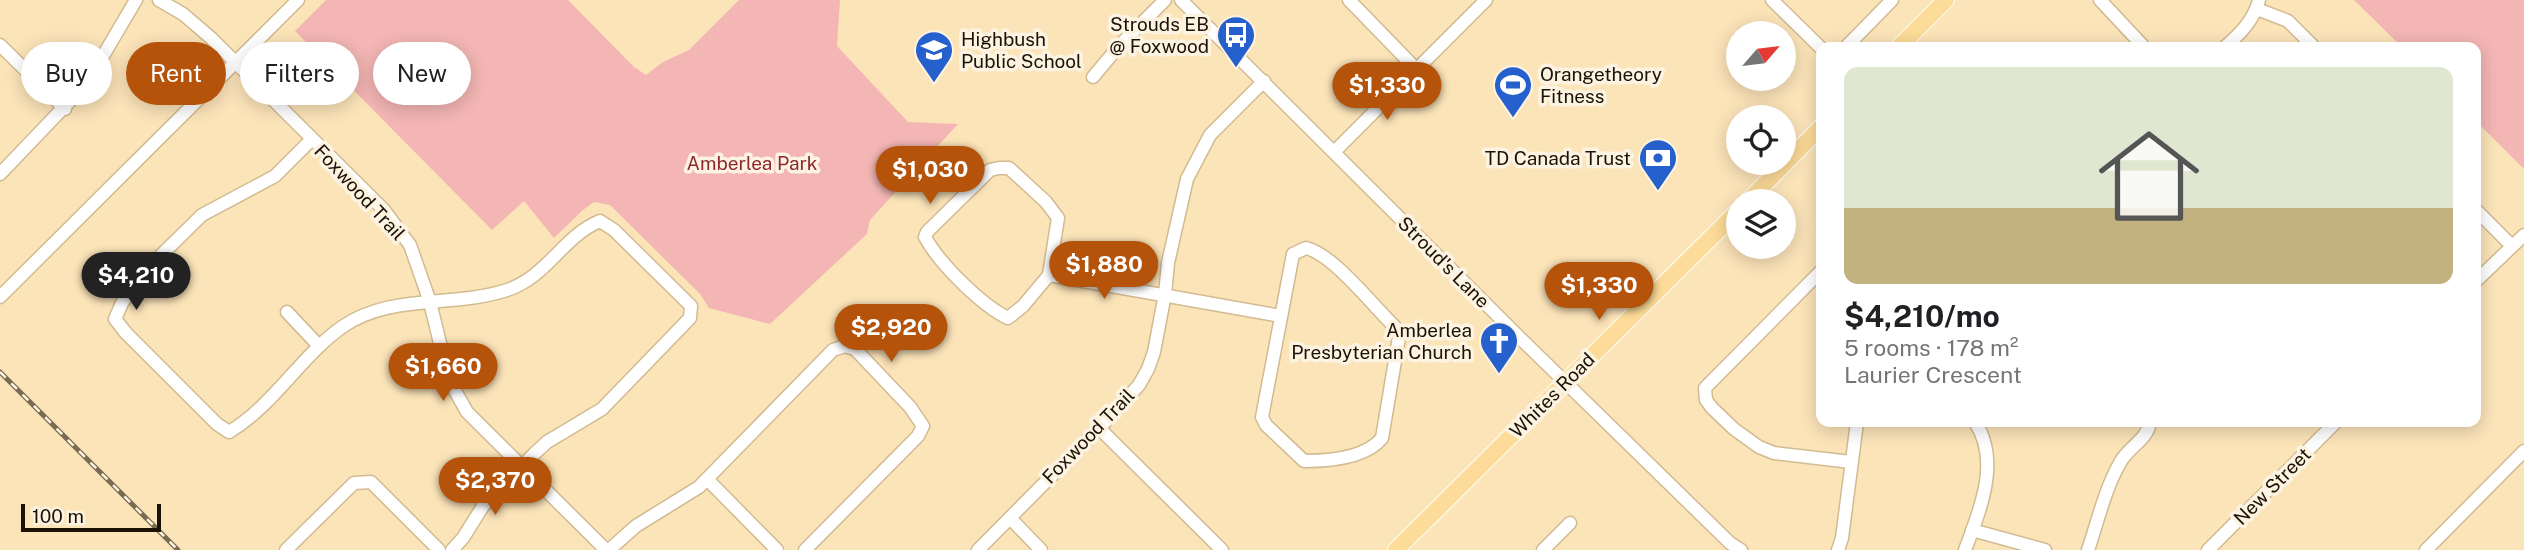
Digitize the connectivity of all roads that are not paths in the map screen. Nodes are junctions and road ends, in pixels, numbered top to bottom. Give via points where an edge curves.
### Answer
1 (135, 0) edge
2 (159, 0) edge
3 (298, 0) edge
4 (1165, 0) edge
5 (1181, 0) edge
6 (1349, 0) edge
7 (1486, 0) edge
8 (1772, 0) edge
9 (1892, 0) edge
10 (1946, 0) edge
11 (2100, 0) edge
12 (2258, 5) edge
13 (1851, 42) edge
14 (1904, 42) edge
15 (2139, 42) edge
16 (2231, 42) edge
17 (2309, 42) edge
18 (1816, 43) edge
19 (0, 45) edge
20 (235, 64) junction
21 (1417, 70) junction
22 (1093, 77) dead end
23 (1264, 81) junction
24 (65, 109) junction
25 (1816, 132) edge
26 (312, 139) junction
27 (1334, 152) junction
28 (0, 174) edge
29 (1760, 189) edge
30 (2481, 215) edge
31 (1726, 223) edge
32 (2524, 235) edge
33 (2512, 246) junction
34 (1049, 275) junction
35 (1816, 276) edge
36 (2481, 276) edge
37 (1165, 294) junction
38 (0, 297) edge
39 (430, 302) junction
40 (287, 312) dead end
41 (1281, 316) junction
42 (319, 346) junction
43 (1566, 382) junction
44 (1856, 427) edge
45 (1978, 427) edge
46 (2149, 427) edge
47 (2331, 427) edge
48 (1100, 428) junction
49 (2524, 451) edge
50 (1851, 462) junction
51 (522, 467) junction
52 (707, 479) junction
53 (1010, 518) junction
54 (1570, 523) dead end
55 (1972, 530) junction
56 (286, 550) edge
57 (439, 550) edge
58 (452, 550) edge
59 (608, 550) edge
60 (777, 550) edge
61 (805, 550) edge
62 (978, 550) edge
63 (1041, 550) edge
64 (1222, 550) edge
65 (1396, 550) edge
66 (1543, 550) edge
67 (1741, 550) edge
68 (1838, 550) edge
69 (1965, 550) edge
70 (2045, 550) edge
71 (2088, 550) edge
72 (2208, 550) edge
73 (2426, 550) edge

1 - 24 street via 87,83
2 - 20 street, Foxwood Trail via 183,13
3 - 20 street
4 - 22 street
5 - 23 street, Stroud's Lane
6 - 21 street
7 - 21 street
8 - 18 street
9 - 13 street
10 - 14 main road
11 - 15 street
12 - 16 street via 2244,30
12 - 17 street via 2288,21
19 - 24 street
20 - 26 street, Foxwood Trail
20 - 38 street
21 - 27 street
23 - 27 street, Stroud's Lane
23 - 37 street, Foxwood Trail via 1210,135 1187,179
24 - 28 street
25 - 29 main road
26 - 39 street, Foxwood Trail via 384,210 410,246
26 - 42 street via 275,176 202,215 146,270 115,318 229,432 250,417
27 - 43 street, Stroud's Lane
30 - 33 street
31 - 43 main road, Whites Road
32 - 33 street
33 - 36 street
34 - 34 street via 1058,218 1009,168 990,170 925,237 933,251 991,309 1008,318
34 - 37 street
35 - 50 street via 1705,388 1706,400 1759,447 1774,453
37 - 41 street
37 - 48 street, Foxwood Trail via 1148,369
39 - 42 street via 367,313
39 - 51 street, Foxwood Trail via 449,380 467,412
39 - 51 street via 507,290 525,282 586,226 600,221 691,306 690,318 602,409 547,442
40 - 42 street
41 - 41 street via 1262,416 1266,425 1304,461 1345,456 1377,445 1382,438 1399,337 1395,327 1330,260 1306,248 1293,254
43 - 65 main road, Whites Road
43 - 67 street, Stroud's Lane
44 - 50 street
45 - 55 street via 1987,446 1988,474
46 - 71 street via 2115,472
47 - 72 street, New Street
48 - 53 street, Foxwood Trail
48 - 64 street
49 - 73 street
50 - 68 street
51 - 58 street via 483,506
51 - 59 street, Foxwood Trail
52 - 59 street
52 - 60 street
52 - 61 street via 834,350 855,349 923,426
53 - 62 street, Foxwood Trail
53 - 63 street
54 - 66 street
55 - 69 street
55 - 70 street
56 - 57 street via 354,484 371,482

